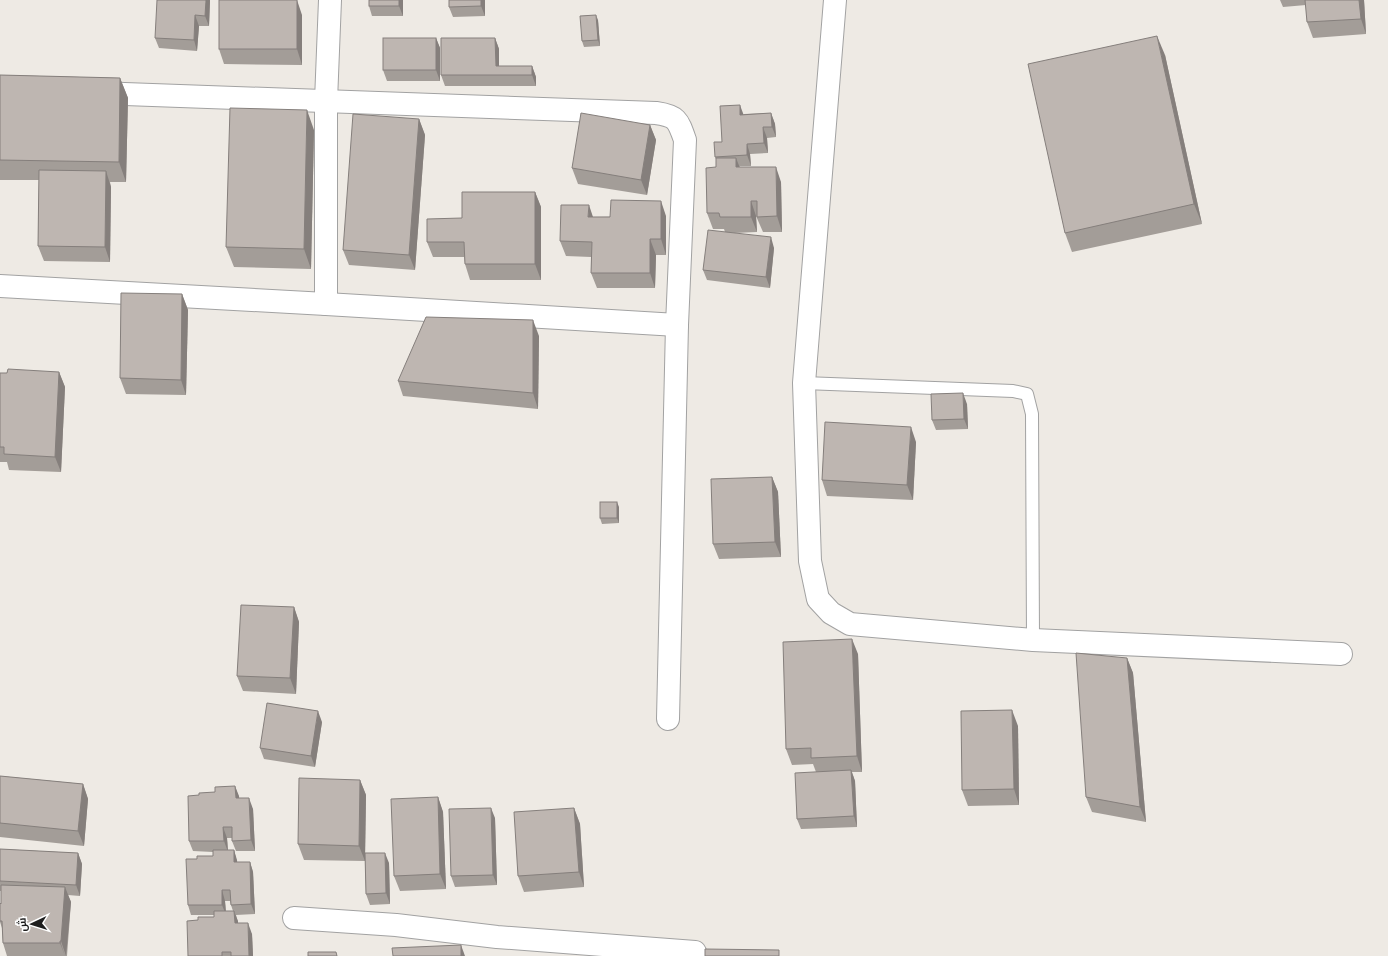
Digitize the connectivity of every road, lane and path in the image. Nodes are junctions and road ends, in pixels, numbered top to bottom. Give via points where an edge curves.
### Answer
1 (330, 0) edge
2 (835, 0) edge
3 (80, 92) edge
4 (326, 101) junction
5 (0, 286) edge
6 (326, 304) junction
7 (677, 325) junction
8 (804, 383) junction
9 (1033, 640) junction
10 (1341, 654) dead end
11 (668, 719) dead end
12 (294, 918) dead end
13 (497, 946) edge
14 (695, 952) dead end

1 - 4 street
2 - 8 street
3 - 4 street
4 - 6 street
4 - 7 street via 670,115 680,124 685,140
5 - 6 street
6 - 7 street
7 - 11 street
8 - 9 street via 810,561 818,599 831,613 850,624
8 - 9 lane via 1013,391 1027,394 1032,414
9 - 10 street
12 - 13 street via 396,925
13 - 14 street

